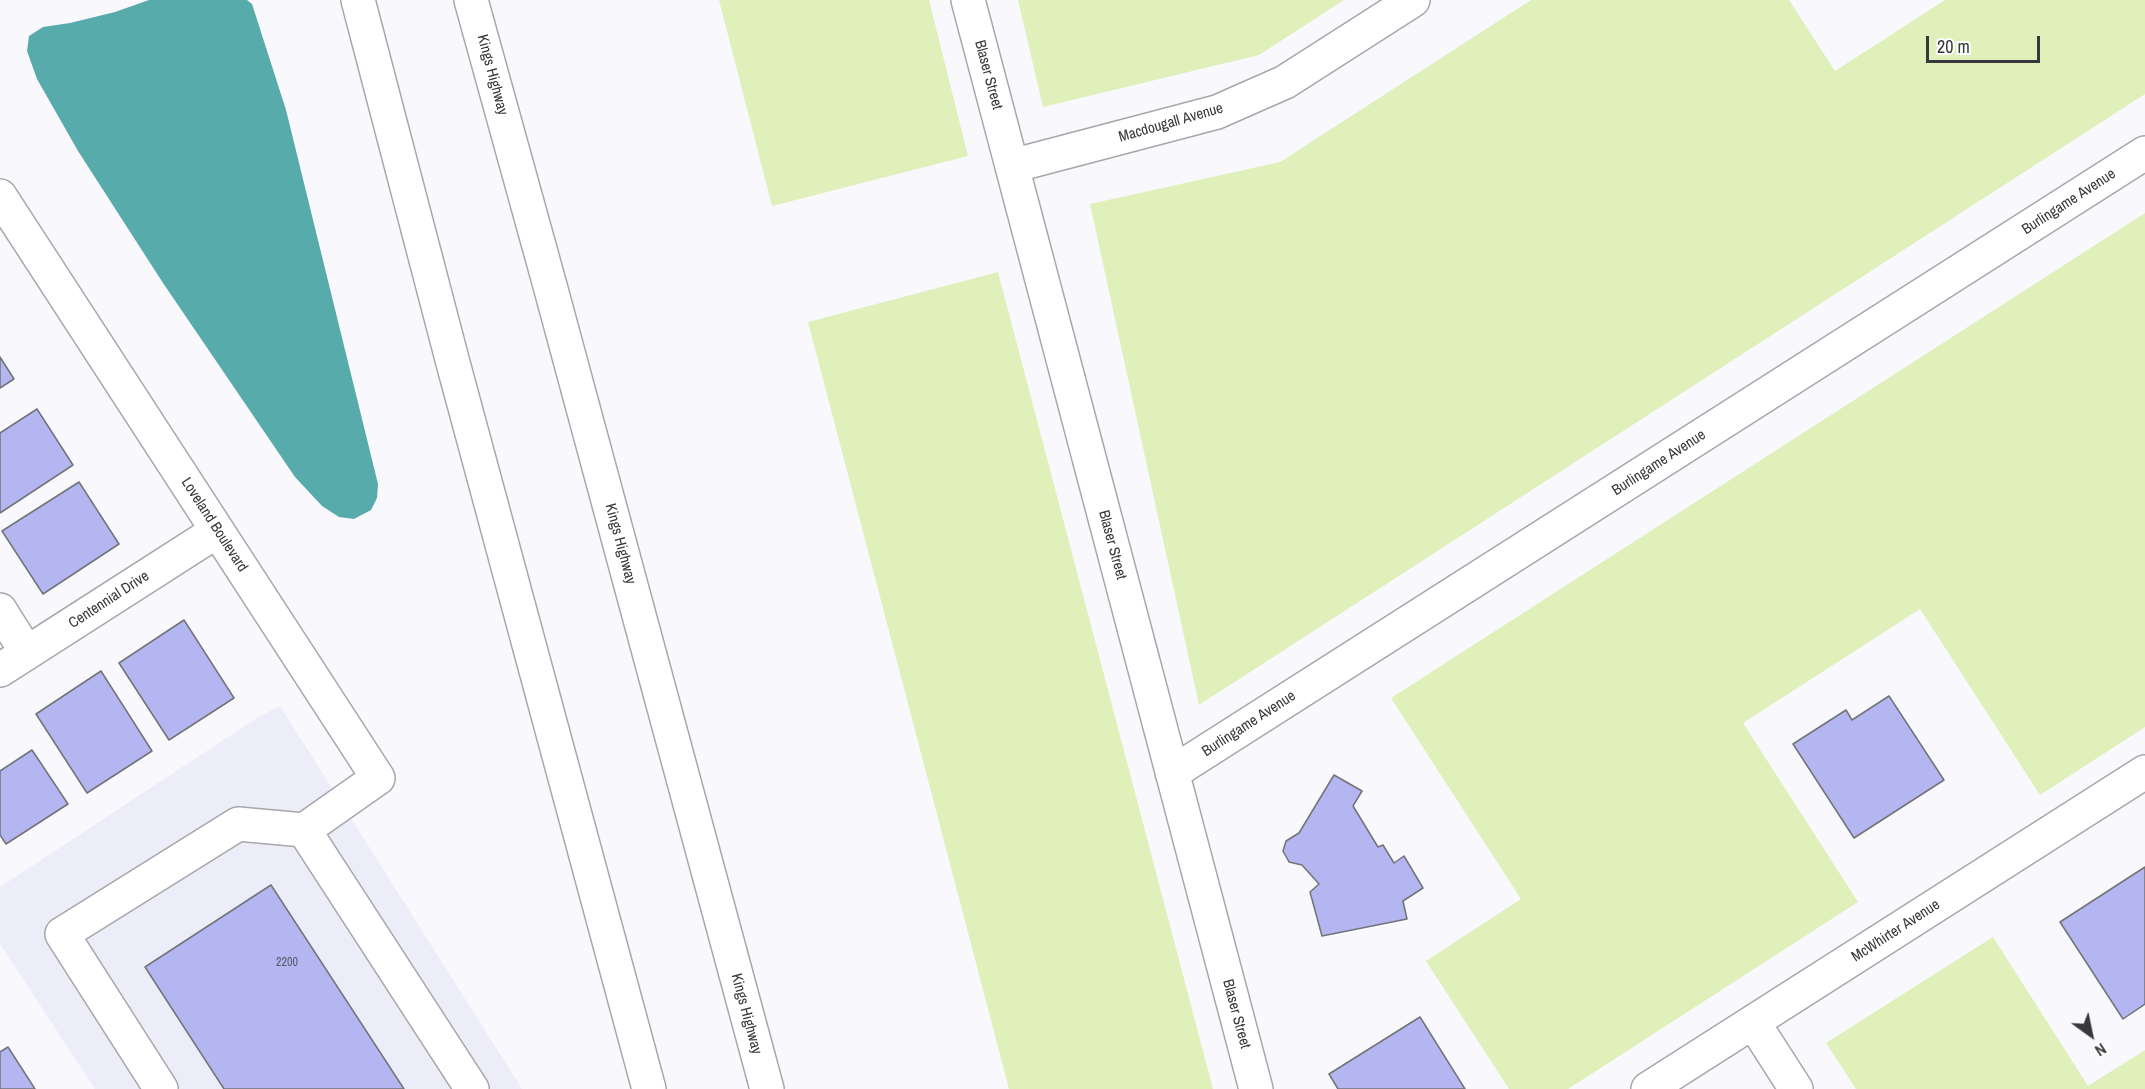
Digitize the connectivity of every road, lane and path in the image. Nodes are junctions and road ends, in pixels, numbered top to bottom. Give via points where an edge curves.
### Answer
1 (358, 0) edge
2 (471, 0) edge
3 (968, 0) edge
4 (1413, 0) edge
5 (2145, 153) edge
6 (1012, 166) junction
7 (0, 196) edge
8 (218, 531) junction
9 (0, 610) edge
10 (27, 653) junction
11 (0, 670) edge
12 (2145, 772) edge
13 (1172, 773) junction
14 (304, 830) junction
15 (1753, 1022) junction
16 (161, 1089) edge
17 (472, 1089) edge
18 (649, 1089) edge
19 (767, 1089) edge
20 (1256, 1089) edge
21 (1648, 1089) edge
22 (1796, 1089) edge

1 - 18 street
2 - 19 street, Kings Highway
3 - 6 street, Blaser Street
4 - 6 street, Macdougall Avenue via 1285,82 1217,112
5 - 13 street, Burlingame Avenue
6 - 13 street, Blaser Street
7 - 8 street, Loveland Boulevard
8 - 10 street, Centennial Drive
8 - 14 street, Loveland Boulevard via 378,778
9 - 10 street
10 - 11 street, Centennial Drive
12 - 15 street, McWhirter Avenue
13 - 20 street, Blaser Street
14 - 16 street via 238,824 62,934
14 - 17 street
15 - 21 street, McWhirter Avenue
15 - 22 street

